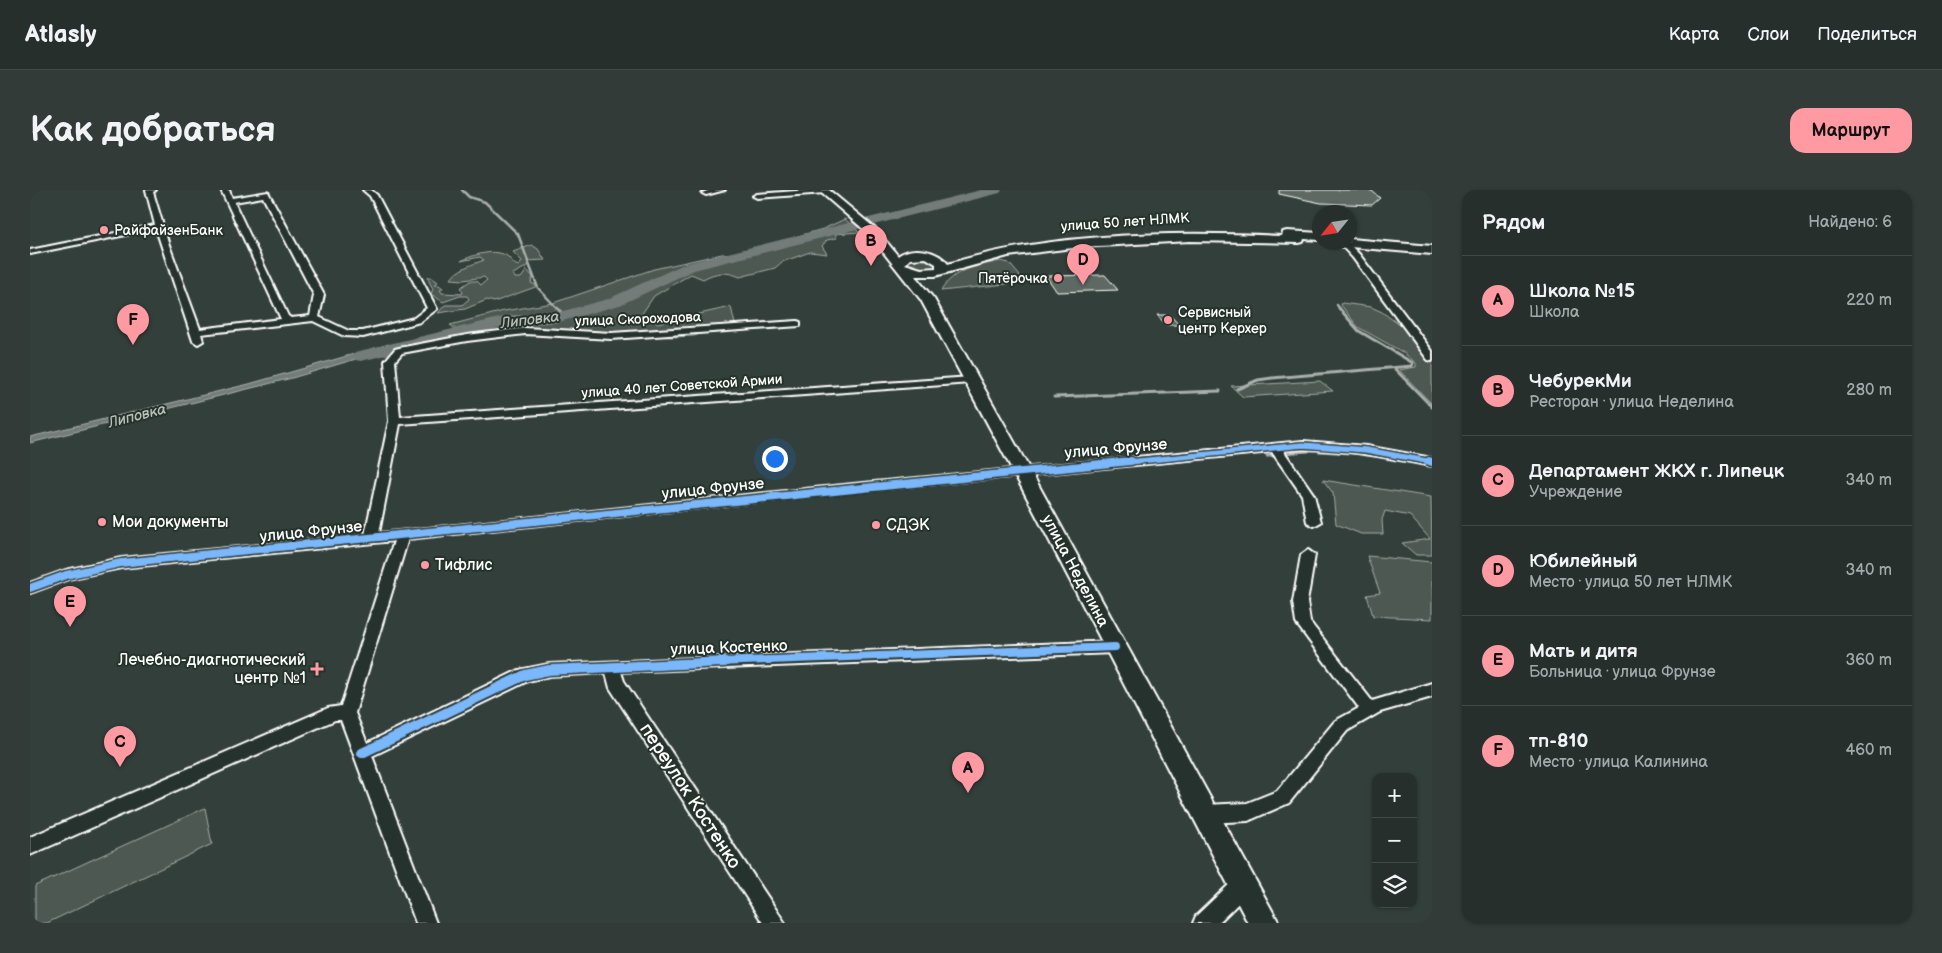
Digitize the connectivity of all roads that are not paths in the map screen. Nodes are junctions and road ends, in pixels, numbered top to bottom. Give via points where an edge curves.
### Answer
1 (150, 190) edge
2 (226, 190) edge
3 (367, 190) edge
4 (721, 190) edge
5 (824, 190) edge
6 (809, 191) edge
7 (706, 193) dead end
8 (757, 196) dead end
9 (230, 201) junction
10 (160, 226) junction
11 (874, 232) junction
12 (1312, 237) edge
13 (1357, 240) edge
14 (1312, 241) edge
15 (1357, 244) edge
16 (1432, 246) edge
17 (1350, 250) edge
18 (1432, 250) edge
19 (30, 252) edge
20 (929, 256) junction
21 (901, 265) junction
22 (938, 271) junction
23 (927, 299) junction
24 (314, 318) junction
25 (289, 321) junction
26 (797, 324) dead end
27 (1432, 358) edge
28 (971, 380) junction
29 (396, 421) junction
30 (1275, 448) junction
31 (1432, 462) edge
32 (1023, 473) junction
33 (1314, 522) dead end
34 (403, 535) junction
35 (371, 539) junction
36 (1308, 555) dead end
37 (30, 588) edge
38 (1115, 647) junction
39 (612, 666) junction
40 (1432, 690) edge
41 (1370, 709) junction
42 (347, 713) junction
43 (362, 753) junction
44 (1205, 814) junction
45 (30, 846) edge
46 (1243, 885) junction
47 (426, 923) edge
48 (775, 923) edge
49 (1203, 923) edge
50 (1264, 923) edge

1 - 10 street
2 - 9 street
3 - 24 street via 373,195 432,309 417,320 363,334 347,334
4 - 7 street
5 - 6 street
5 - 11 main road
6 - 8 street
9 - 24 street via 265,194 319,295
9 - 25 street via 284,317
10 - 19 street
10 - 25 street via 197,337
11 - 20 main road
11 - 21 main road, улица Неделина
12 - 20 main road, улица 50 лет НЛМК via 1239,232 1159,233
13 - 16 main road
14 - 22 main road, улица 50 лет НЛМК via 1231,237 1128,239 1002,253
15 - 18 main road
17 - 27 street
20 - 21 main road, улица 50 лет НЛМК via 904,256
20 - 22 main road via 944,266
21 - 22 main road via 915,272
21 - 23 main road, улица Неделина
22 - 23 main road
23 - 28 main road, улица Неделина
24 - 25 street
26 - 29 street, улица Скороходова via 611,336 524,331 399,351 390,361
28 - 29 street, улица 40 лет Советской Армии
28 - 32 main road, улица Неделина
29 - 35 street
30 - 31 street, улица Фрунзе via 1303,445 1350,448
30 - 32 street, улица Фрунзе
30 - 33 street via 1308,496
32 - 34 street, улица Фрунзе
32 - 38 main road, улица Неделина
34 - 35 street, улица Фрунзе
34 - 42 street
35 - 37 street, улица Фрунзе via 121,563
36 - 41 street via 1300,602 1303,623
38 - 39 street, улица Костенко
38 - 44 main road, улица Неделина
39 - 43 street, улица Костенко via 549,670 525,675
39 - 48 street, переулок Костенко via 616,683
40 - 41 street
41 - 44 street via 1341,726 1283,797 1248,812
42 - 43 street
42 - 45 street via 334,713
43 - 47 street
44 - 46 main road, улица Неделина
46 - 49 street
46 - 50 main road, улица Неделина

